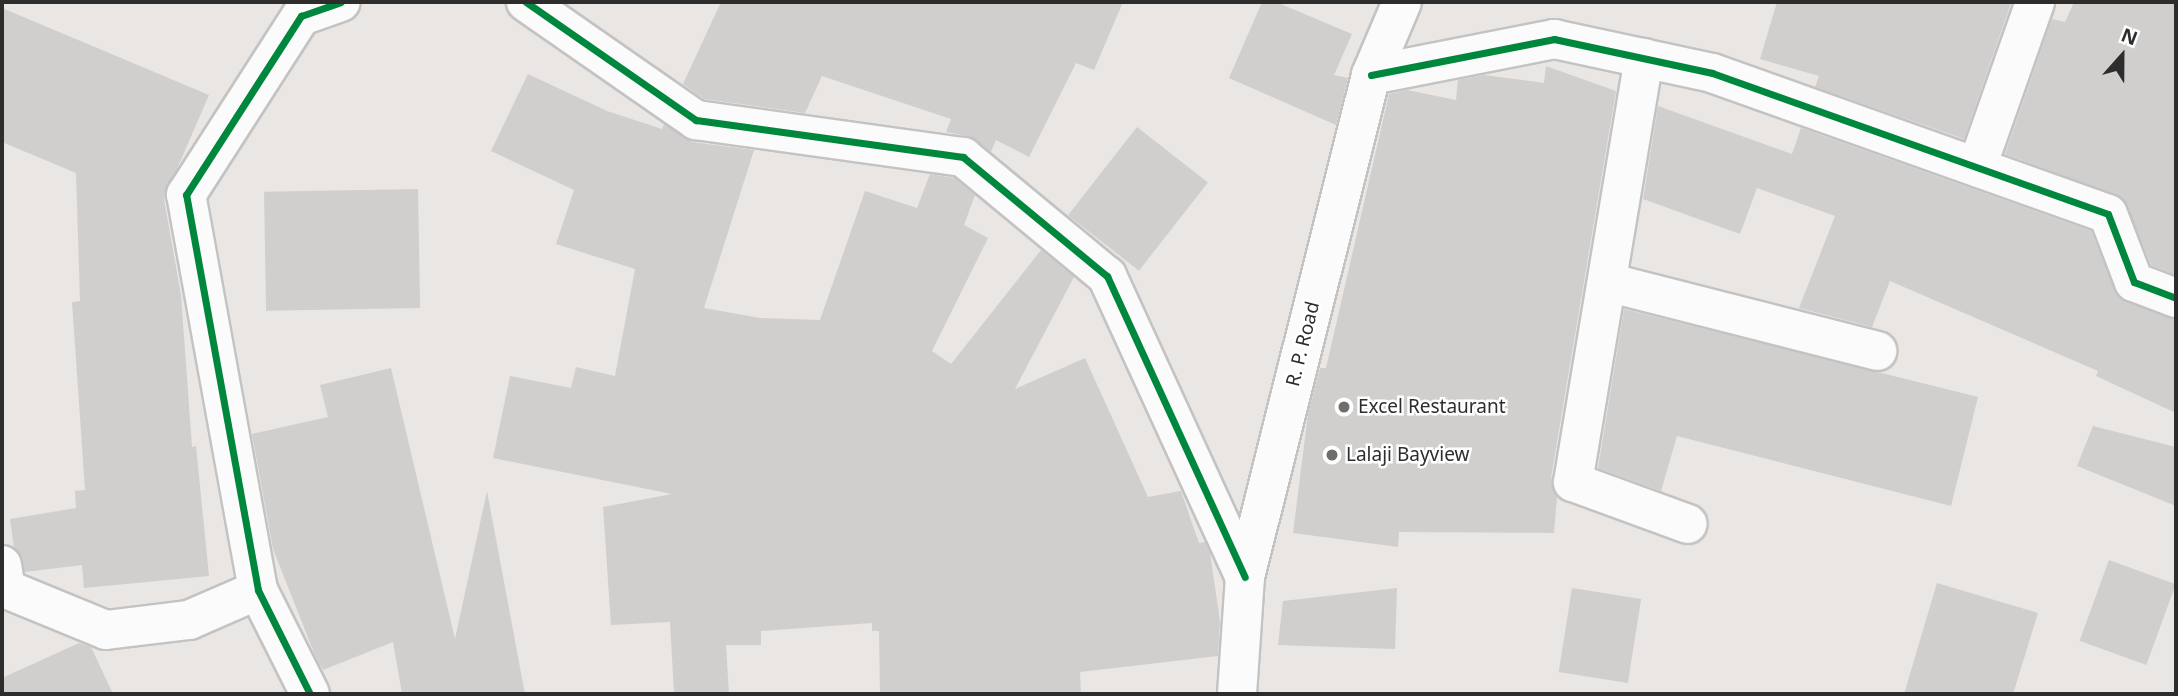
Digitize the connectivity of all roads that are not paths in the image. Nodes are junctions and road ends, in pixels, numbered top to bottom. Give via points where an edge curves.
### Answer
1 (341, 2) edge
2 (526, 2) edge
3 (1402, 2) edge
4 (2035, 2) edge
5 (1644, 58) junction
6 (1371, 75) junction
7 (1977, 167) junction
8 (1607, 282) junction
9 (2176, 298) edge
10 (1877, 351) dead end
11 (1688, 524) dead end
12 (2, 565) edge
13 (1245, 578) junction
14 (258, 590) junction
15 (310, 694) edge
16 (1237, 694) edge

1 - 14 street via 301,16 186,195
2 - 13 street via 696,120 963,157 1107,276
3 - 6 street, R. P. Road
4 - 7 street
5 - 6 street via 1554,39
5 - 7 street via 1712,73
5 - 8 street
6 - 13 street, R. P. Road
7 - 9 street via 2108,214 2134,282
8 - 10 street
8 - 11 street via 1573,482
12 - 14 street via 6,589 106,630 189,621
13 - 16 street, R. P. Road
14 - 15 street

